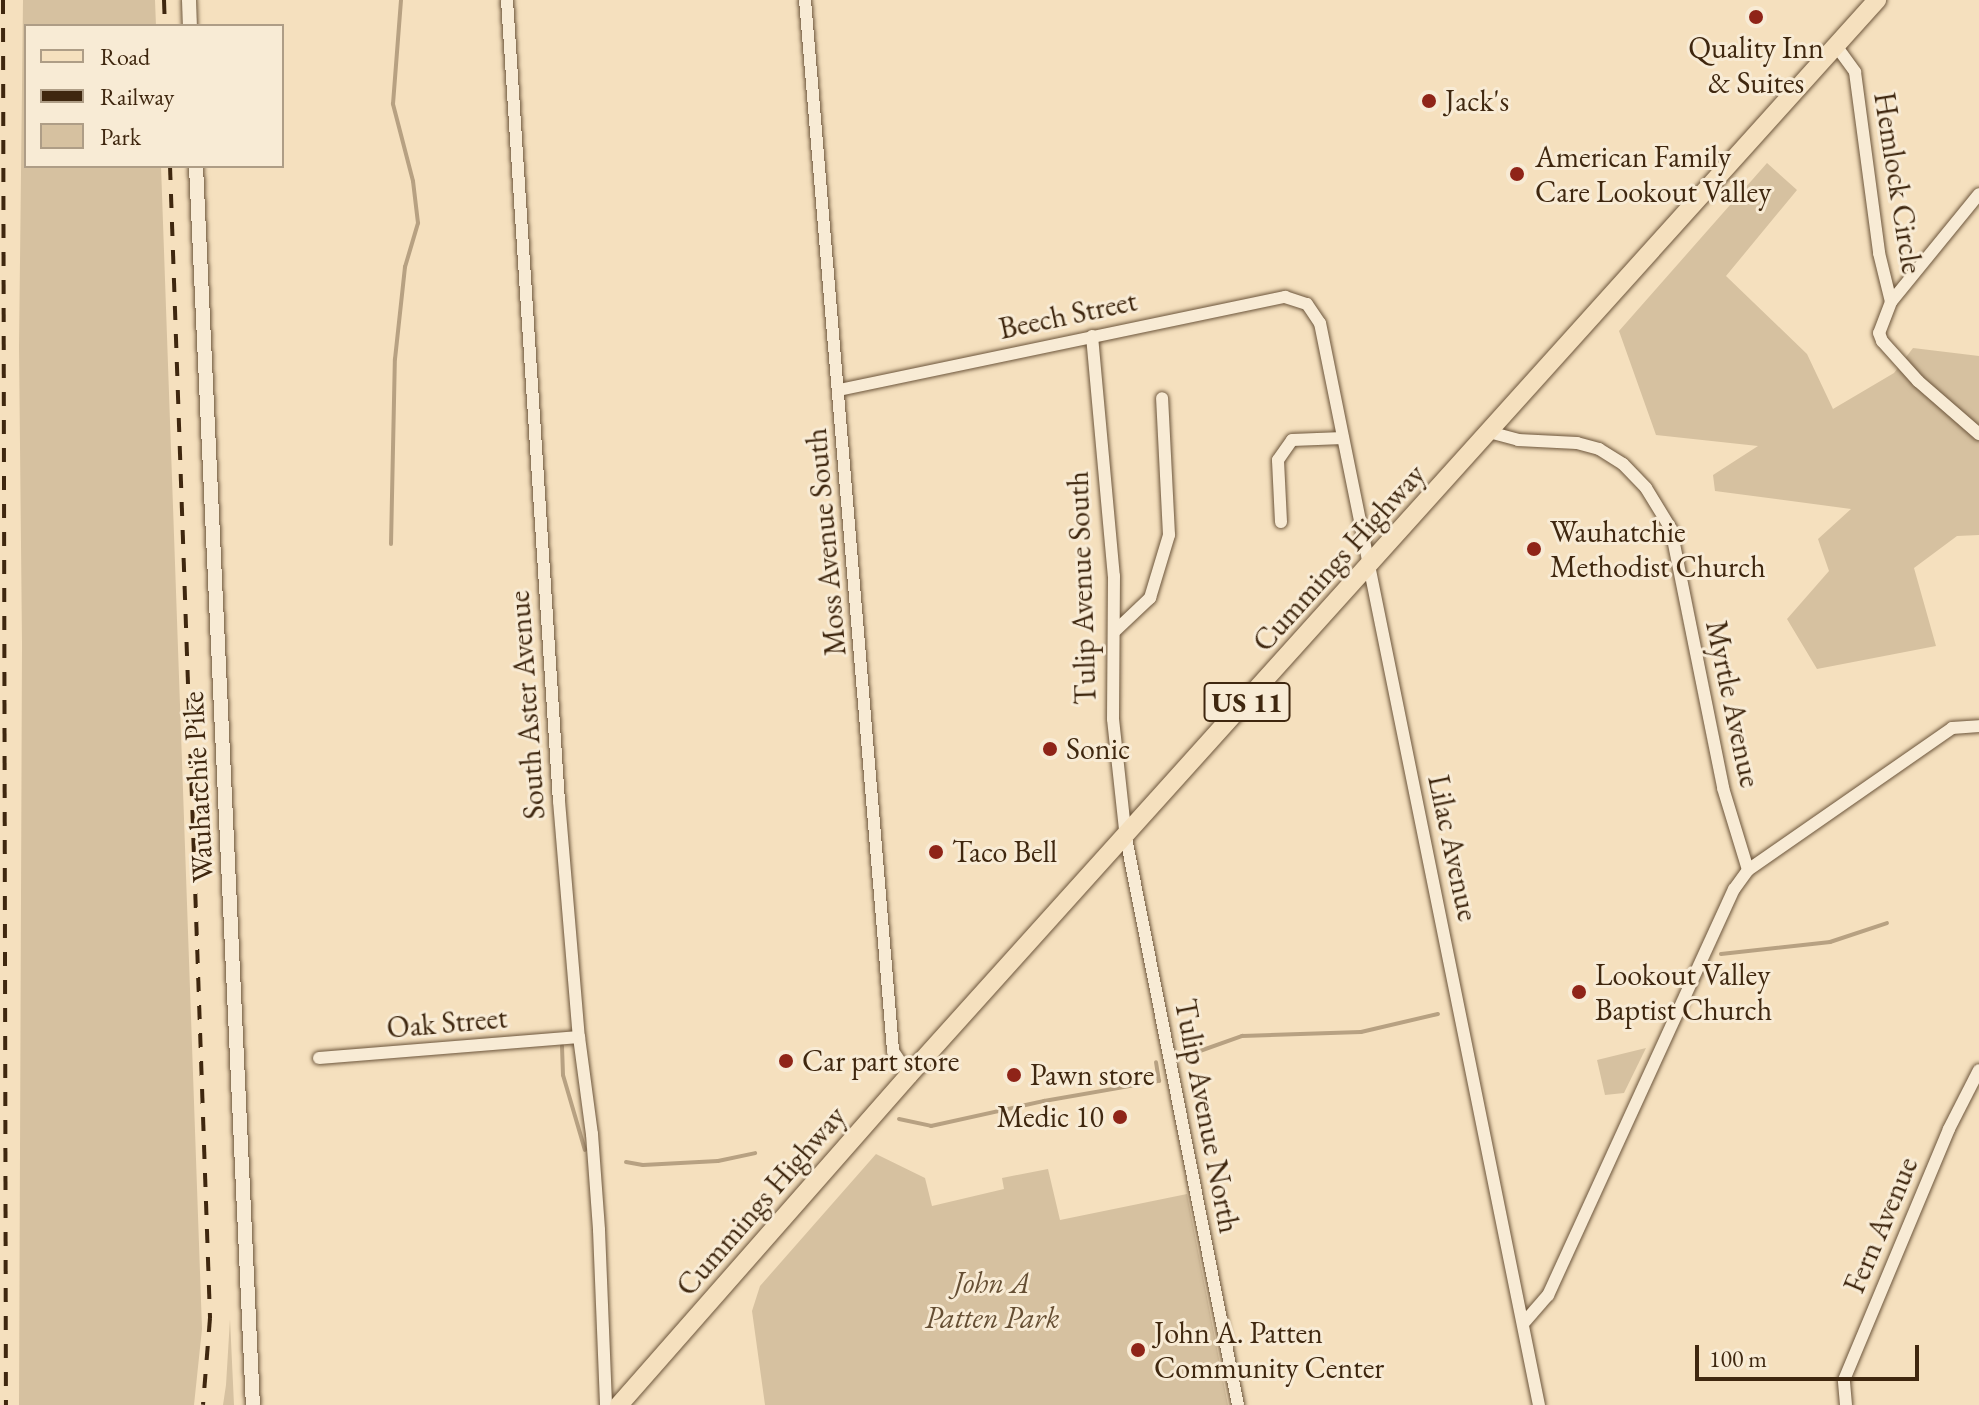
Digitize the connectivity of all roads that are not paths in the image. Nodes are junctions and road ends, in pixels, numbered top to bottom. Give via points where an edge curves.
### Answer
1 (189, 0) edge
2 (507, 0) edge
3 (805, 0) edge
4 (1877, 0) edge
5 (190, 24) edge
6 (1837, 47) junction
7 (196, 168) edge
8 (1979, 194) edge
9 (1891, 302) junction
10 (1307, 304) joint
11 (1092, 336) junction
12 (839, 390) junction
13 (1162, 398) dead end
14 (1489, 432) junction
15 (1979, 434) edge
16 (1343, 438) junction
17 (1281, 522) dead end
18 (1369, 566) junction
19 (1114, 632) junction
20 (1979, 726) edge
21 (1126, 838) junction
22 (1748, 870) junction
23 (579, 1037) junction
24 (319, 1058) dead end
25 (1979, 1070) edge
26 (909, 1075) junction
27 (1524, 1323) junction
28 (253, 1405) edge
29 (606, 1405) edge
30 (619, 1405) edge
31 (1238, 1405) edge
32 (1539, 1405) edge
33 (1846, 1405) edge

1 - 5 street
2 - 23 street, South Aster Avenue
3 - 12 street, Moss Avenue South
4 - 6 main road, Cummings Highway / US 11
6 - 9 street, Hemlock Circle via 1855,72 1877,240
6 - 14 main road, Cummings Highway / US 11
7 - 28 street, Wauhatchie Pike
8 - 9 street
9 - 15 street, Hemlock Circle via 1879,333 1882,341
10 - 11 street, Beech Street via 1285,297
10 - 16 street, Lilac Avenue via 1320,323
11 - 12 street, Beech Street
11 - 19 street, Tulip Avenue South via 1114,576
12 - 26 street, Moss Avenue South via 893,1051
13 - 19 street via 1169,535 1150,598
14 - 18 main road, Cummings Highway / US 11
14 - 22 street, Myrtle Avenue via 1599,449 1623,464 1663,515 1671,529 1723,788
16 - 17 street via 1292,440 1278,460
16 - 18 street, Lilac Avenue
18 - 21 main road, Cummings Highway / US 11
18 - 27 street, Lilac Avenue
19 - 21 street, Tulip Avenue South via 1113,719
20 - 22 street via 1952,728
21 - 26 main road, Cummings Highway / US 11
21 - 31 street, Tulip Avenue North
22 - 27 street via 1734,889 1548,1295
23 - 24 street, Oak Street
23 - 29 street, South Aster Avenue via 597,1202
25 - 33 street, Fern Avenue via 1844,1380
26 - 30 main road, Cummings Highway / US 11
27 - 32 street, Lilac Avenue

